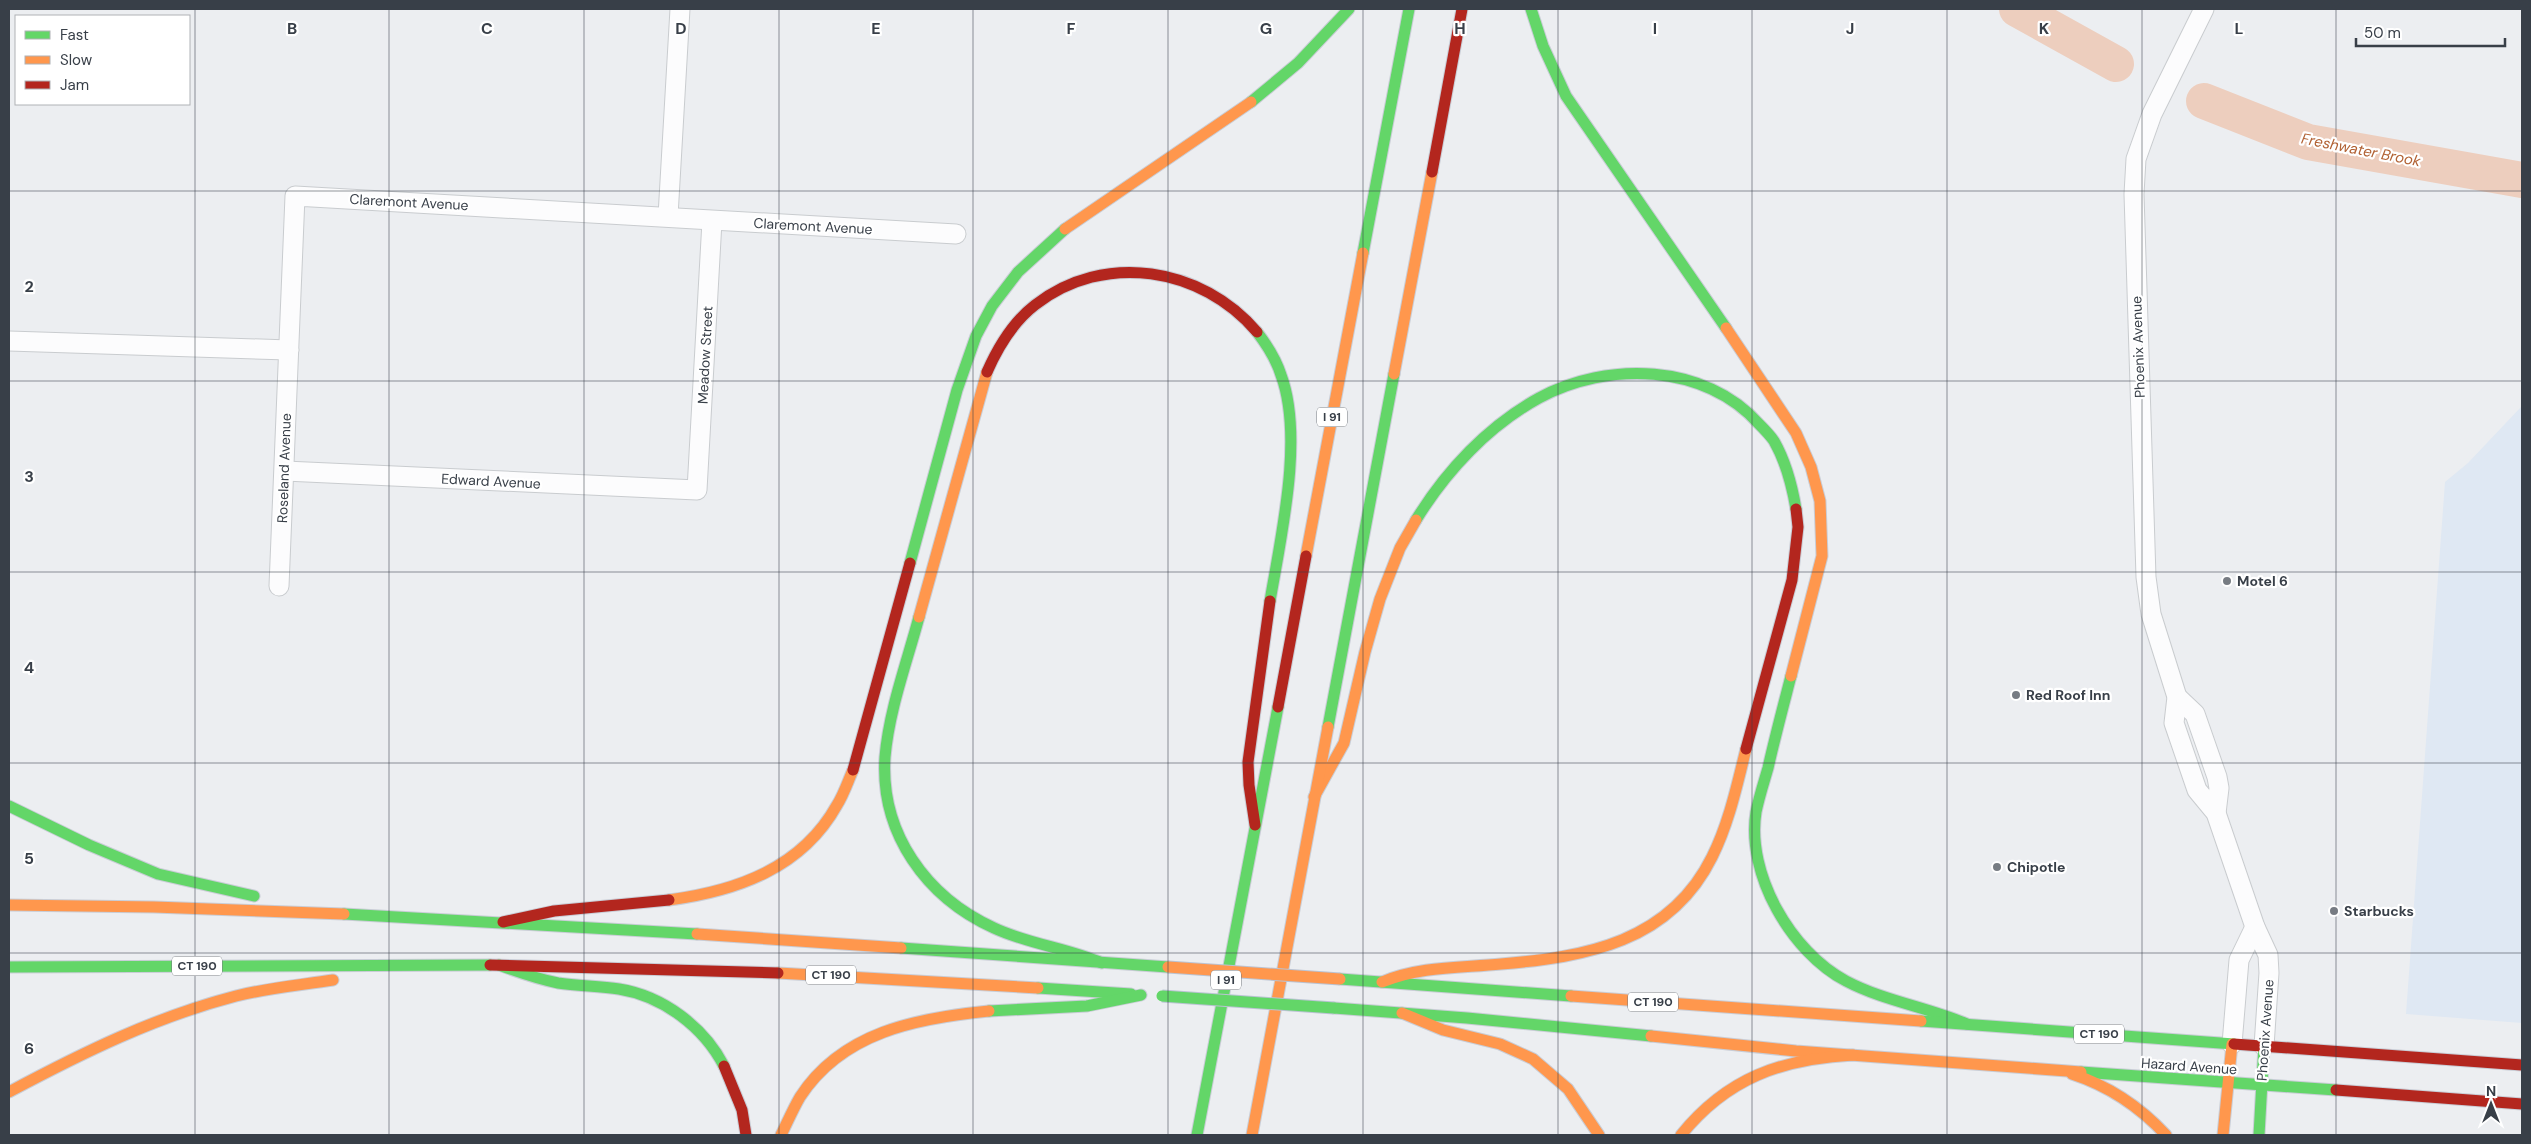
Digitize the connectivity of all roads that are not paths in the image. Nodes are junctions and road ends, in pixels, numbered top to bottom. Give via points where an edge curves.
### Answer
1 (680, 9) edge
2 (1349, 9) edge
3 (1409, 9) edge
4 (1462, 9) edge
5 (1531, 9) edge
6 (2204, 9) edge
7 (668, 216) junction
8 (712, 221) junction
9 (956, 234) dead end
10 (9, 341) edge
11 (288, 350) junction
12 (285, 472) junction
13 (697, 490) joint
14 (279, 586) dead end
15 (1314, 796) junction
16 (9, 806) edge
17 (1255, 825) junction
18 (9, 905) edge
19 (310, 911) junction
20 (502, 922) junction
21 (2255, 927) junction
22 (1102, 963) junction
23 (384, 965) junction
24 (499, 965) junction
25 (9, 967) edge
26 (1382, 982) junction
27 (1141, 994) junction
28 (1402, 1013) junction
29 (1967, 1024) junction
30 (2232, 1044) junction
31 (2264, 1046) junction
32 (1853, 1055) junction
33 (2522, 1065) edge
34 (2062, 1072) junction
35 (2228, 1083) junction
36 (2262, 1086) junction
37 (9, 1092) edge
38 (2522, 1104) edge
39 (1253, 1132) edge
40 (746, 1135) edge
41 (781, 1135) edge
42 (1197, 1135) edge
43 (1599, 1135) edge
44 (1681, 1135) edge
45 (2166, 1135) edge
46 (2223, 1135) edge
47 (2259, 1135) edge

1 - 7 street
2 - 20 main road via 1308,56 1271,87 1055,236 1018,272 991,307 973,343 957,390 856,764 838,806 816,837 774,871 728,888 661,900 540,911
3 - 17 main road, I 91
4 - 15 main road
5 - 29 main road via 1543,46 1566,96 1787,417 1817,478 1824,518 1822,556 1756,813 1757,852 1769,893 1796,940 1837,976 1869,992 1935,1010
6 - 21 street, Phoenix Avenue via 2152,114 2136,159 2134,194 2146,577 2151,614 2177,697 2174,723 2197,790 2216,814
7 - 8 street, Claremont Avenue
7 - 11 street, Claremont Avenue via 295,196
8 - 9 street, Claremont Avenue
8 - 13 street, Meadow Street
10 - 11 street
11 - 12 street, Roseland Avenue
12 - 13 street, Edward Avenue
12 - 14 street, Roseland Avenue
15 - 26 main road via 1344,744 1370,631 1403,542 1445,476 1496,428 1531,403 1561,388 1597,378 1642,372 1684,377 1714,388 1737,402 1766,429 1782,455 1792,482 1798,510 1798,544 1792,580 1728,817 1715,855 1701,878 1661,922 1615,946 1538,961 1418,969
15 - 39 main road
16 - 19 main road via 158,874
17 - 22 main road via 1247,765 1291,443 1289,404 1281,373 1264,341 1243,315 1203,288 1179,279 1140,272 1107,274 1073,282 1040,300 1017,320 997,348 984,378 890,725 885,748 885,773 890,810 902,843 920,873 942,897 966,915 994,928
17 - 42 main road, I 91
18 - 19 main road, CT 190
19 - 20 main road, CT 190
20 - 22 main road, CT 190
21 - 30 street via 2239,960
21 - 31 street, Phoenix Avenue via 2269,963
22 - 26 main road, CT 190, bridge
23 - 24 main road, CT 190
23 - 25 main road, CT 190
23 - 37 main road via 338,979 237,996 179,1013 109,1041
24 - 27 main road, CT 190 via 783,973
24 - 40 main road via 550,981 635,992 676,1012 706,1039 724,1065 737,1095
26 - 29 main road, CT 190
27 - 28 main road, CT 190, bridge
27 - 41 main road via 1093,1007 971,1014 926,1020 880,1032 840,1053 822,1068 796,1103
28 - 32 main road, CT 190
28 - 43 main road via 1443,1030 1512,1048 1533,1058 1568,1089
29 - 30 main road, Hazard Avenue / CT 190
30 - 31 main road, Hazard Avenue / CT 190
30 - 35 main road
31 - 33 main road, Hazard Avenue / CT 190
31 - 36 main road, Phoenix Avenue
32 - 34 main road, Hazard Avenue / CT 190
32 - 44 main road via 1802,1060 1749,1078 1708,1105
34 - 35 main road, Hazard Avenue / CT 190
34 - 45 main road via 2112,1092
35 - 36 main road, Hazard Avenue / CT 190
35 - 46 main road
36 - 38 main road, Hazard Avenue / CT 190
36 - 47 main road, Phoenix Avenue

